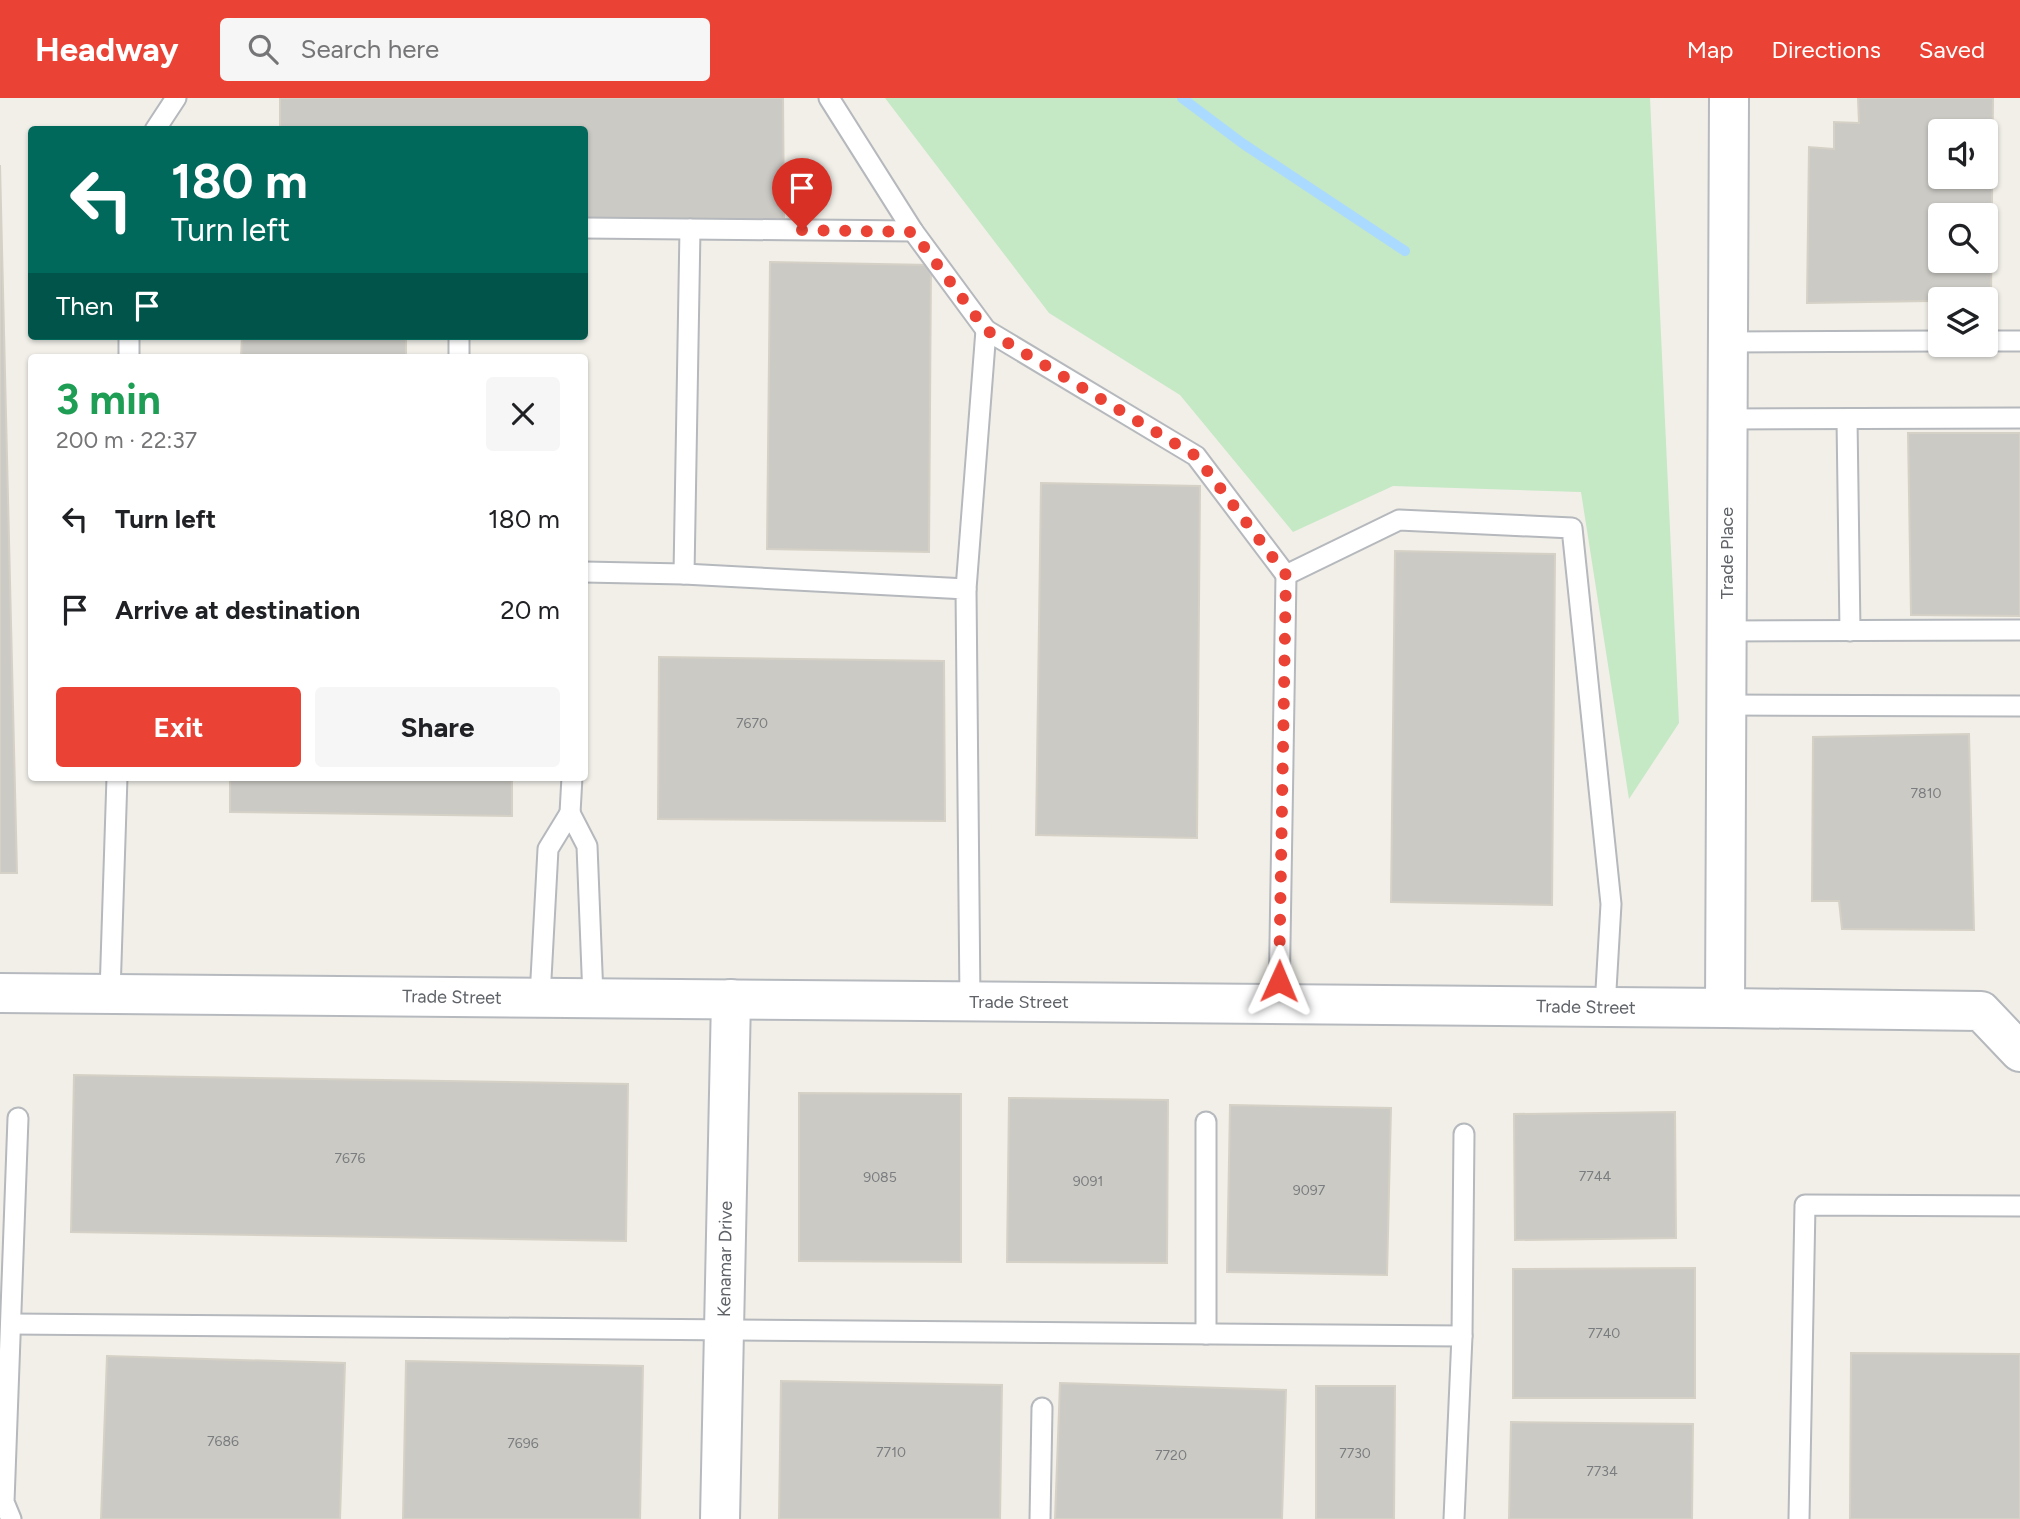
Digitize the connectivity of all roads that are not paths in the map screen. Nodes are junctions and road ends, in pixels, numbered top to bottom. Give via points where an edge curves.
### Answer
1 (176, 98) edge
2 (829, 98) edge
3 (1729, 98) edge
4 (158, 126) edge
5 (588, 228) edge
6 (690, 229) junction
7 (913, 232) junction
8 (986, 330) junction
9 (1928, 341) edge
10 (1998, 341) edge
11 (2020, 341) edge
12 (1728, 342) junction
13 (2020, 418) edge
14 (1728, 419) junction
15 (1847, 419) junction
16 (588, 572) edge
17 (684, 574) junction
18 (1286, 575) junction
19 (967, 589) junction
20 (2020, 630) edge
21 (1727, 631) junction
22 (1850, 631) junction
23 (1727, 705) junction
24 (2020, 706) edge
25 (117, 781) edge
26 (572, 781) edge
27 (570, 813) junction
28 (0, 993) edge
29 (110, 993) junction
30 (540, 998) junction
31 (593, 998) junction
32 (731, 999) junction
33 (970, 1002) junction
34 (1279, 1004) junction
35 (1605, 1007) junction
36 (1726, 1008) junction
37 (2020, 1052) edge
38 (18, 1118) dead end
39 (1206, 1122) dead end
40 (1464, 1134) dead end
41 (2020, 1206) edge
42 (10, 1324) junction
43 (724, 1331) junction
44 (1206, 1334) junction
45 (1462, 1336) junction
46 (1042, 1408) dead end
47 (11, 1519) edge
48 (720, 1519) edge
49 (1040, 1519) edge
50 (1454, 1519) edge
51 (1799, 1519) edge

1 - 4 lane
2 - 7 lane
3 - 12 street, Trade Place
5 - 6 lane
6 - 7 lane
6 - 17 lane
7 - 8 lane
8 - 18 lane via 1196,456
8 - 19 lane
9 - 12 lane
10 - 11 lane
12 - 14 street, Trade Place
13 - 15 lane
14 - 15 lane
14 - 21 street, Trade Place
15 - 22 lane
16 - 17 lane
17 - 19 lane
18 - 34 lane
18 - 35 lane via 1399,520 1572,528 1611,904
19 - 33 lane
20 - 22 lane
21 - 22 lane
21 - 23 street, Trade Place
23 - 24 lane
23 - 36 street, Trade Place
25 - 29 lane
26 - 27 lane
27 - 30 lane via 548,849
27 - 31 lane via 587,846
28 - 29 street, Trade Street
29 - 30 street, Trade Street
30 - 31 street, Trade Street
31 - 32 street, Trade Street
32 - 33 street, Trade Street
32 - 43 street, Kenamar Drive
33 - 34 street, Trade Street
34 - 35 street, Trade Street
35 - 36 street, Trade Street
36 - 37 street, Trade Street via 1982,1012
38 - 42 lane
39 - 44 lane
40 - 45 lane
41 - 51 lane via 1805,1205
42 - 43 lane
42 - 47 lane via 4,1502
43 - 44 lane
43 - 48 street, Kenamar Drive
44 - 45 lane
45 - 50 lane
46 - 49 lane

